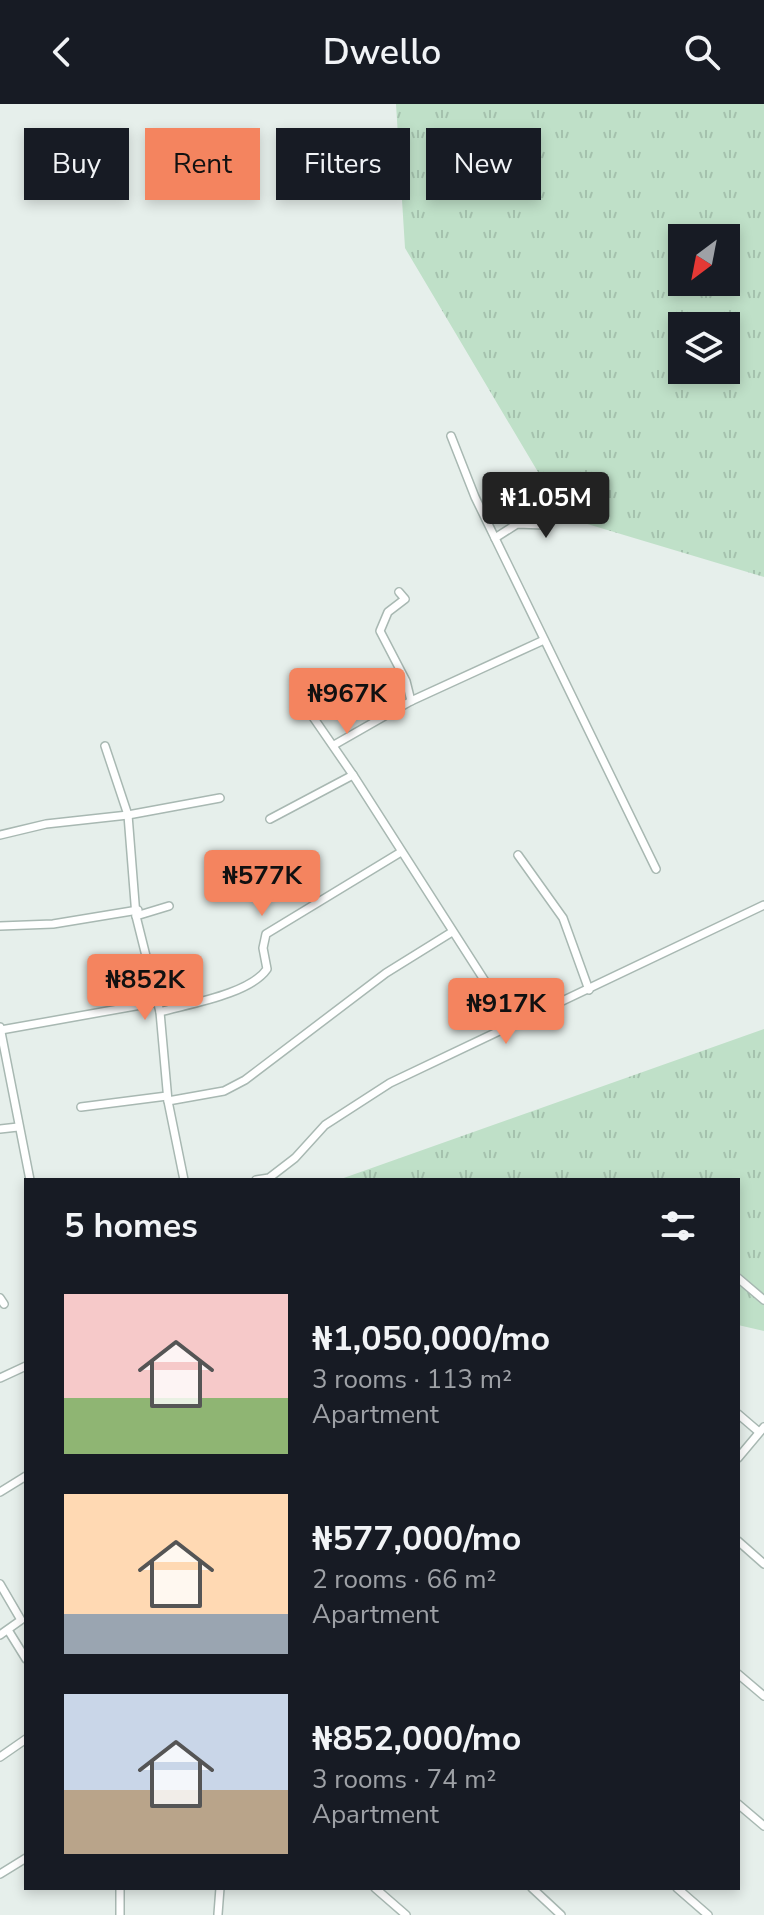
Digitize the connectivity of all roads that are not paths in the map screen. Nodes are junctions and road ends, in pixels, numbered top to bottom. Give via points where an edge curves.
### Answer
1 (451, 436) dead end
2 (576, 504) dead end
3 (495, 538) junction
4 (399, 592) dead end
5 (544, 640) junction
6 (411, 701) junction
7 (313, 717) dead end
8 (334, 745) junction
9 (105, 746) dead end
10 (353, 775) junction
11 (220, 798) dead end
12 (128, 815) junction
13 (270, 819) dead end
14 (0, 835) edge
15 (401, 852) junction
16 (518, 855) dead end
17 (656, 869) dead end
18 (764, 905) edge
19 (169, 906) dead end
20 (137, 913) junction
21 (0, 926) edge
22 (452, 932) junction
23 (589, 990) junction
24 (158, 1002) junction
25 (160, 1012) junction
26 (513, 1025) junction
27 (0, 1028) edge
28 (0, 1041) edge
29 (168, 1099) junction
30 (81, 1107) dead end
31 (18, 1127) junction
32 (0, 1129) edge
33 (30, 1178) edge
34 (184, 1178) edge
35 (269, 1178) edge
36 (740, 1280) edge
37 (764, 1300) edge
38 (24, 1367) edge
39 (0, 1378) edge
40 (740, 1415) edge
41 (762, 1429) edge
42 (740, 1456) edge
43 (24, 1477) edge
44 (0, 1492) edge
45 (740, 1543) edge
46 (764, 1564) edge
47 (0, 1584) edge
48 (24, 1619) edge
49 (8, 1630) junction
50 (0, 1635) edge
51 (24, 1656) edge
52 (740, 1676) edge
53 (764, 1696) edge
54 (24, 1740) edge
55 (0, 1757) edge
56 (740, 1806) edge
57 (764, 1826) edge
58 (24, 1859) edge
59 (0, 1874) edge
60 (120, 1890) edge
61 (220, 1890) edge
62 (377, 1890) edge
63 (534, 1890) edge
64 (679, 1890) edge
65 (218, 1914) edge
66 (120, 1915) edge
67 (406, 1915) edge
68 (561, 1915) edge
69 (708, 1915) edge

1 - 3 street
2 - 3 street via 545,525 517,524
3 - 5 street
4 - 6 street via 405,599 388,612 380,631
5 - 6 street
5 - 17 street
6 - 8 street
7 - 8 street
8 - 10 street
9 - 12 street
10 - 13 street
10 - 15 street
11 - 12 street
12 - 14 street
12 - 20 street
15 - 22 street
15 - 25 street via 266,934 263,976 222,996
16 - 23 street via 563,918
18 - 23 street
19 - 20 street
20 - 21 street
20 - 24 street
22 - 26 street
22 - 29 street via 386,973 245,1080 224,1091
23 - 26 street
24 - 25 street
24 - 27 street
25 - 29 street
26 - 35 street via 390,1083 325,1125
27 - 28 street
28 - 31 street
29 - 30 street
29 - 34 street
31 - 32 street
31 - 33 street
36 - 37 street
38 - 39 street
40 - 41 street
41 - 42 street
43 - 44 street
45 - 46 street
47 - 48 street
48 - 49 street
49 - 50 street
49 - 51 street
52 - 53 street
54 - 55 street
56 - 57 street
58 - 59 street
60 - 66 street
61 - 65 street
62 - 67 street
63 - 68 street
64 - 69 street

